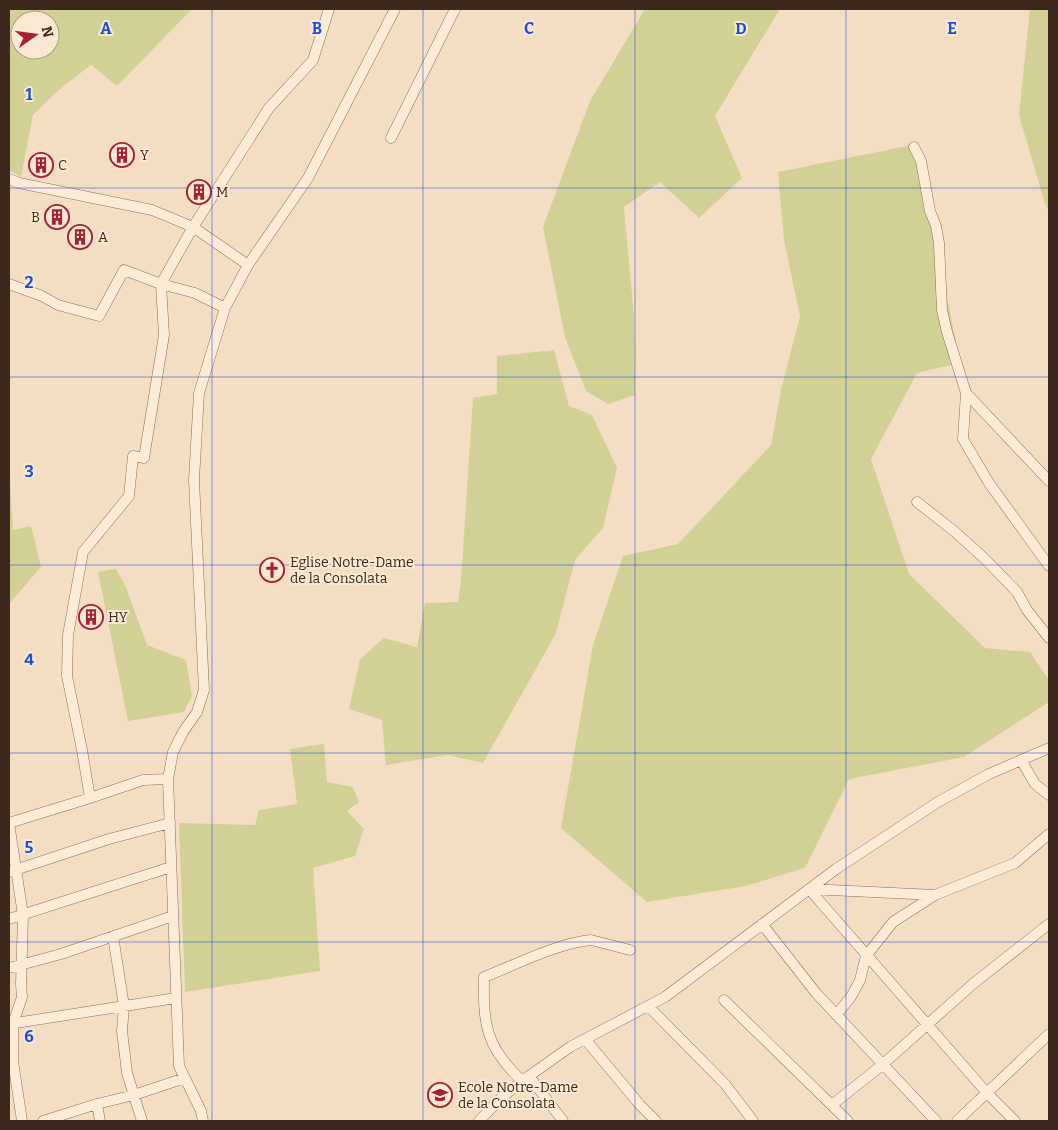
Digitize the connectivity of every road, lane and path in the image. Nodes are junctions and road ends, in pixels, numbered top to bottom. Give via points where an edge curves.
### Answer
1 (328, 9) edge
2 (395, 9) edge
3 (455, 9) edge
4 (391, 138) dead end
5 (914, 146) dead end
6 (9, 179) edge
7 (193, 228) junction
8 (248, 265) junction
9 (9, 284) edge
10 (161, 284) junction
11 (225, 308) junction
12 (966, 393) junction
13 (1049, 481) edge
14 (917, 502) dead end
15 (1049, 566) edge
16 (1049, 638) edge
17 (1049, 748) edge
18 (1021, 760) junction
19 (168, 780) junction
20 (1049, 796) edge
21 (90, 798) junction
22 (9, 823) edge
23 (170, 823) junction
24 (1049, 834) edge
25 (172, 867) junction
26 (12, 871) edge
27 (809, 889) junction
28 (935, 894) junction
29 (23, 915) junction
30 (173, 916) junction
31 (9, 920) edge
32 (762, 924) junction
33 (1049, 924) edge
34 (113, 936) junction
35 (630, 950) dead end
36 (866, 956) junction
37 (22, 964) junction
38 (9, 968) edge
39 (176, 998) junction
40 (724, 1000) dead end
41 (124, 1006) junction
42 (648, 1006) junction
43 (836, 1015) junction
44 (11, 1024) edge
45 (927, 1025) junction
46 (1049, 1034) edge
47 (585, 1039) junction
48 (882, 1065) junction
49 (185, 1078) junction
50 (526, 1079) junction
51 (987, 1093) junction
52 (134, 1095) junction
53 (97, 1104) junction
54 (832, 1105) junction
55 (22, 1121) edge
56 (48, 1121) edge
57 (100, 1121) edge
58 (142, 1121) edge
59 (203, 1121) edge
60 (481, 1121) edge
61 (563, 1121) edge
62 (656, 1121) edge
63 (753, 1121) edge
64 (848, 1121) edge
65 (936, 1121) edge
66 (957, 1121) edge
67 (1015, 1121) edge

1 - 7 street via 313,60 269,108
2 - 8 street via 308,178
3 - 4 street
5 - 12 street via 921,161 939,243 942,310
6 - 7 street via 152,210
7 - 8 street
7 - 10 street
8 - 11 street
9 - 10 street via 58,305 98,316 124,270
10 - 11 street via 195,293
10 - 21 street via 164,334 144,458 132,456 129,496 83,552 68,635 68,676
11 - 19 street via 199,393 194,480 204,690 197,712 173,752
12 - 13 street
12 - 15 street via 963,439 989,483
14 - 16 street via 985,559 1016,592
17 - 18 street
18 - 20 street via 1035,784
18 - 27 street via 938,802
19 - 21 street via 143,780
19 - 23 street
21 - 22 street
22 - 26 street
23 - 25 street
23 - 26 street
24 - 28 street via 1015,863
25 - 29 street
25 - 30 street
26 - 29 street
27 - 28 street
27 - 32 street
27 - 36 street
28 - 36 street via 893,922
29 - 31 street
29 - 37 street
30 - 34 street
30 - 39 street
32 - 42 street via 665,997
32 - 43 street
33 - 45 street
34 - 37 street
34 - 41 street
35 - 50 street via 586,940 484,977 484,1018 489,1036 515,1074
36 - 43 street via 860,980
36 - 45 street
37 - 38 street
37 - 44 street via 22,997
39 - 41 street
39 - 49 street via 179,1066
40 - 54 street
41 - 44 street
41 - 52 street via 123,1039 127,1073
42 - 47 street
42 - 63 street via 725,1084
43 - 48 street
44 - 55 street
45 - 48 street
45 - 51 street
46 - 51 street
47 - 50 street
47 - 62 street
48 - 54 street
48 - 65 street
49 - 52 street
49 - 59 street
50 - 60 street via 502,1097
50 - 61 street
51 - 66 street
51 - 67 street
52 - 53 street
52 - 58 street
53 - 56 street
53 - 57 street
54 - 64 street

